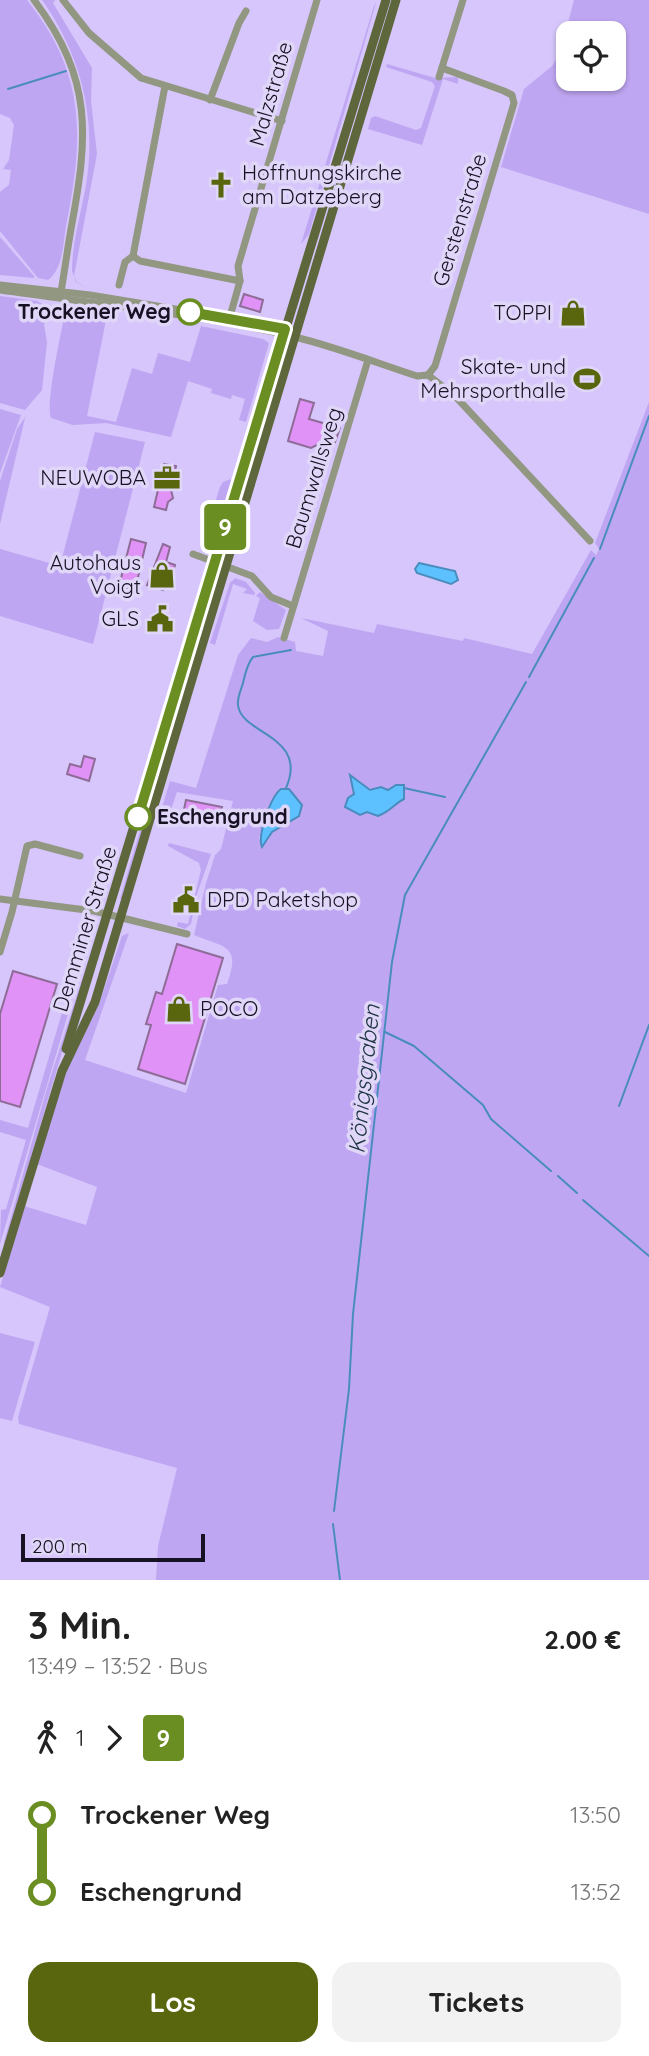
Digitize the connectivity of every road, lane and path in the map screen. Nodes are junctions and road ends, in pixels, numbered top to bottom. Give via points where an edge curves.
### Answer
1 (34, 0) edge
2 (63, 0) edge
3 (317, 0) edge
4 (386, 0) edge
5 (396, 0) edge
6 (463, 0) edge
7 (246, 11) dead end
8 (442, 68) junction
9 (439, 77) dead end
10 (165, 86) junction
11 (210, 100) junction
12 (282, 121) junction
13 (133, 256) junction
14 (240, 281) junction
15 (0, 285) edge
16 (119, 285) dead end
17 (0, 290) edge
18 (60, 295) junction
19 (229, 320) junction
20 (285, 332) junction
21 (295, 337) junction
22 (368, 360) junction
23 (428, 375) junction
24 (590, 541) dead end
25 (193, 554) dead end
26 (214, 562) junction
27 (224, 566) junction
28 (293, 606) junction
29 (284, 638) dead end
30 (80, 856) dead end
31 (0, 899) edge
32 (14, 901) junction
33 (109, 915) junction
34 (121, 918) junction
35 (187, 934) dead end
36 (0, 952) edge
37 (51, 1104) junction
38 (0, 1273) edge

1 - 18 street via 63,46 83,109 83,163
2 - 10 street via 89,33 141,78
3 - 12 street, Malzstraße
4 - 20 main road, Demminer Straße
5 - 21 main road, Demminer Straße
6 - 8 street
7 - 11 street
8 - 9 street
8 - 23 street, Gerstenstraße via 512,95 514,103 435,366
10 - 11 street
10 - 13 street
11 - 12 street
12 - 14 street, Malzstraße via 238,266
13 - 14 street
13 - 16 street via 125,262
14 - 19 street, Malzstraße
15 - 18 street
17 - 18 street
18 - 19 street
18 - 20 street
19 - 20 street
20 - 21 street
20 - 26 main road, Demminer Straße
21 - 22 street
21 - 27 main road, Demminer Straße
22 - 23 street via 417,376
22 - 28 street, Baumwallsweg
23 - 24 street via 455,396
25 - 26 street
26 - 27 street
26 - 33 main road, Demminer Straße
27 - 28 street via 252,576 271,597
27 - 34 main road, Demminer Straße
28 - 29 street, Baumwallsweg
30 - 32 street via 28,845
31 - 32 street
32 - 33 street
32 - 36 street
33 - 34 street
33 - 37 main road, Demminer Straße
34 - 35 street, Demminer Straße
34 - 37 main road, Demminer Straße via 95,1002
37 - 38 main road, Demminer Straße

